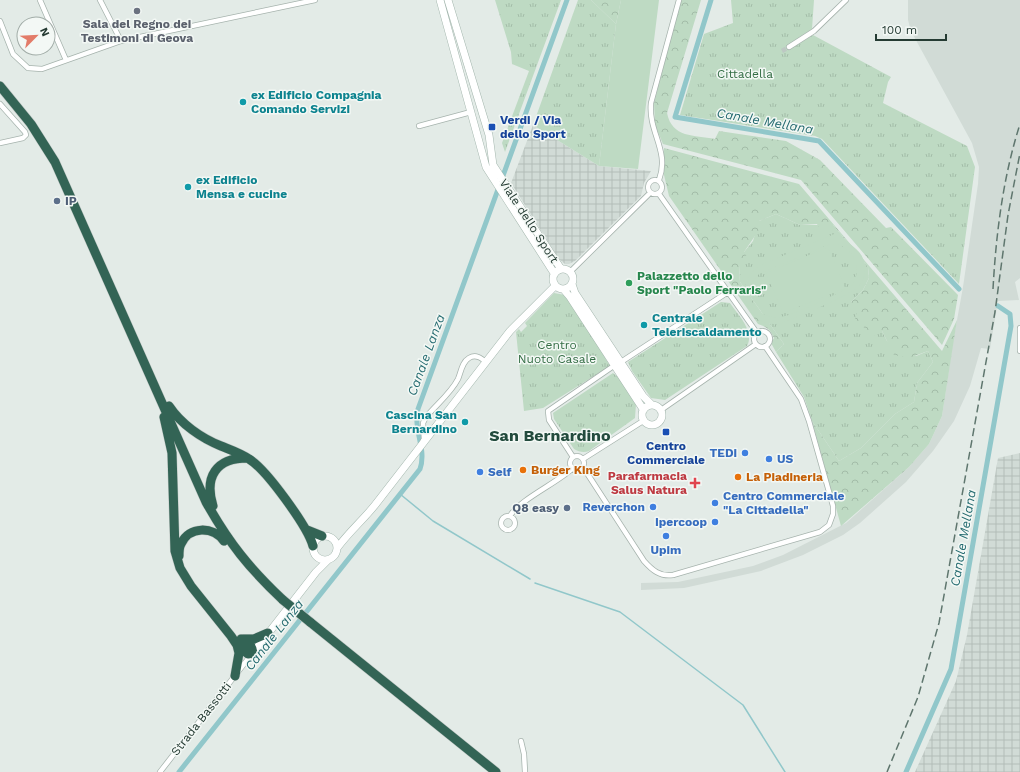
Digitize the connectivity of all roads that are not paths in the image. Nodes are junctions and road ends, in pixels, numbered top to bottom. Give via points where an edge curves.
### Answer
1 (40, 0) edge
2 (100, 0) edge
3 (315, 0) edge
4 (440, 0) edge
5 (448, 0) edge
6 (679, 0) edge
7 (846, 0) edge
8 (0, 21) edge
9 (121, 42) junction
10 (789, 47) tunnel mouth
11 (66, 60) junction
12 (470, 69) junction
13 (460, 72) junction
14 (0, 86) edge
15 (0, 104) edge
16 (471, 112) junction
17 (419, 126) dead end
18 (487, 130) junction
19 (477, 133) junction
20 (0, 143) edge
21 (658, 180) junction
22 (505, 189) junction
23 (650, 192) junction
24 (660, 194) junction
25 (561, 269) junction
26 (570, 272) junction
27 (554, 273) junction
28 (572, 284) junction
29 (555, 286) junction
30 (564, 290) junction
31 (728, 292) junction
32 (1020, 328) edge
33 (757, 333) junction
34 (756, 344) junction
35 (765, 346) junction
36 (138, 348) junction
37 (1020, 351) edge
38 (486, 362) junction
39 (618, 364) junction
40 (651, 404) junction
41 (643, 409) junction
42 (661, 410) junction
43 (643, 421) junction
44 (573, 457) junction
45 (248, 458) junction
46 (404, 459) dead end
47 (583, 459) junction
48 (573, 468) junction
49 (583, 468) junction
50 (510, 516) dead end
51 (304, 527) junction
52 (347, 533) junction
53 (322, 536) junction
54 (333, 539) junction
55 (338, 547) junction
56 (314, 551) junction
57 (328, 560) junction
58 (180, 568) junction
59 (316, 572) junction
60 (258, 576) junction
61 (268, 633) junction
62 (239, 642) junction
63 (253, 653) junction
64 (235, 676) junction
65 (521, 741) dead end
66 (160, 772) edge
67 (496, 772) edge
68 (525, 772) edge

1 - 11 street
2 - 9 street
3 - 9 street
4 - 13 street, Viale dello Sport
5 - 12 street, Viale dello Sport
6 - 21 street via 651,103 652,126 663,161
7 - 10 street via 814,31
8 - 11 street via 13,54 28,68 42,69
9 - 11 street
12 - 13 street
12 - 18 street, Viale dello Sport
13 - 16 street, Viale dello Sport
14 - 36 highway via 31,124 55,162
15 - 20 street via 26,135 24,138
16 - 17 street
16 - 19 street, Viale dello Sport
18 - 19 street
18 - 22 street, Viale dello Sport via 492,160
19 - 22 street, Viale dello Sport via 484,161 495,180
21 - 23 street via 649,183
21 - 24 street via 663,188
22 - 25 street, Viale dello Sport
22 - 27 street, Viale dello Sport
23 - 24 street
23 - 26 street
24 - 31 street
25 - 26 street
25 - 27 street
26 - 28 street
27 - 29 street via 552,280
28 - 30 street
28 - 39 street
29 - 30 street
29 - 38 street via 510,331
30 - 39 street
31 - 33 street
31 - 39 street
32 - 37 street
33 - 34 street via 754,337
33 - 35 street via 764,331 769,336
34 - 35 street
34 - 42 street
35 - 49 street via 800,399 809,422 833,506 833,514 826,528 789,542 668,576 653,571 648,566
36 - 45 highway via 150,364 174,414 195,432
36 - 58 highway via 142,367 170,439 173,532
36 - 60 highway via 206,502 234,547
38 - 46 street via 479,356 464,362 454,386 426,417 423,423 424,438 410,458
38 - 52 street via 375,505
39 - 40 street
39 - 41 street
39 - 44 street via 548,411 549,420
40 - 41 street
40 - 42 street via 657,405
41 - 43 street
42 - 43 street via 662,417 657,424 650,425
43 - 47 street
44 - 47 street via 580,456
44 - 48 street via 570,463
45 - 51 highway via 259,466
45 - 60 highway via 236,458 219,465 213,473 210,497 215,511
47 - 49 street
48 - 49 street
48 - 50 street
51 - 53 highway via 309,532
51 - 56 highway
52 - 54 street
52 - 55 street
53 - 54 street
53 - 56 street via 316,540
54 - 55 street
55 - 57 street via 335,555
56 - 57 street via 321,560
56 - 59 street
57 - 59 street, Strada Bassotti
58 - 60 highway via 181,544 186,536 205,530 216,532 240,563 251,574
58 - 62 highway via 231,636
59 - 61 street, Strada Bassotti
60 - 67 highway, bridge via 283,600
61 - 62 highway
61 - 63 street, Strada Bassotti
62 - 63 highway via 248,643
62 - 64 highway
63 - 64 street, Strada Bassotti
64 - 66 street, Strada Bassotti
65 - 68 street

